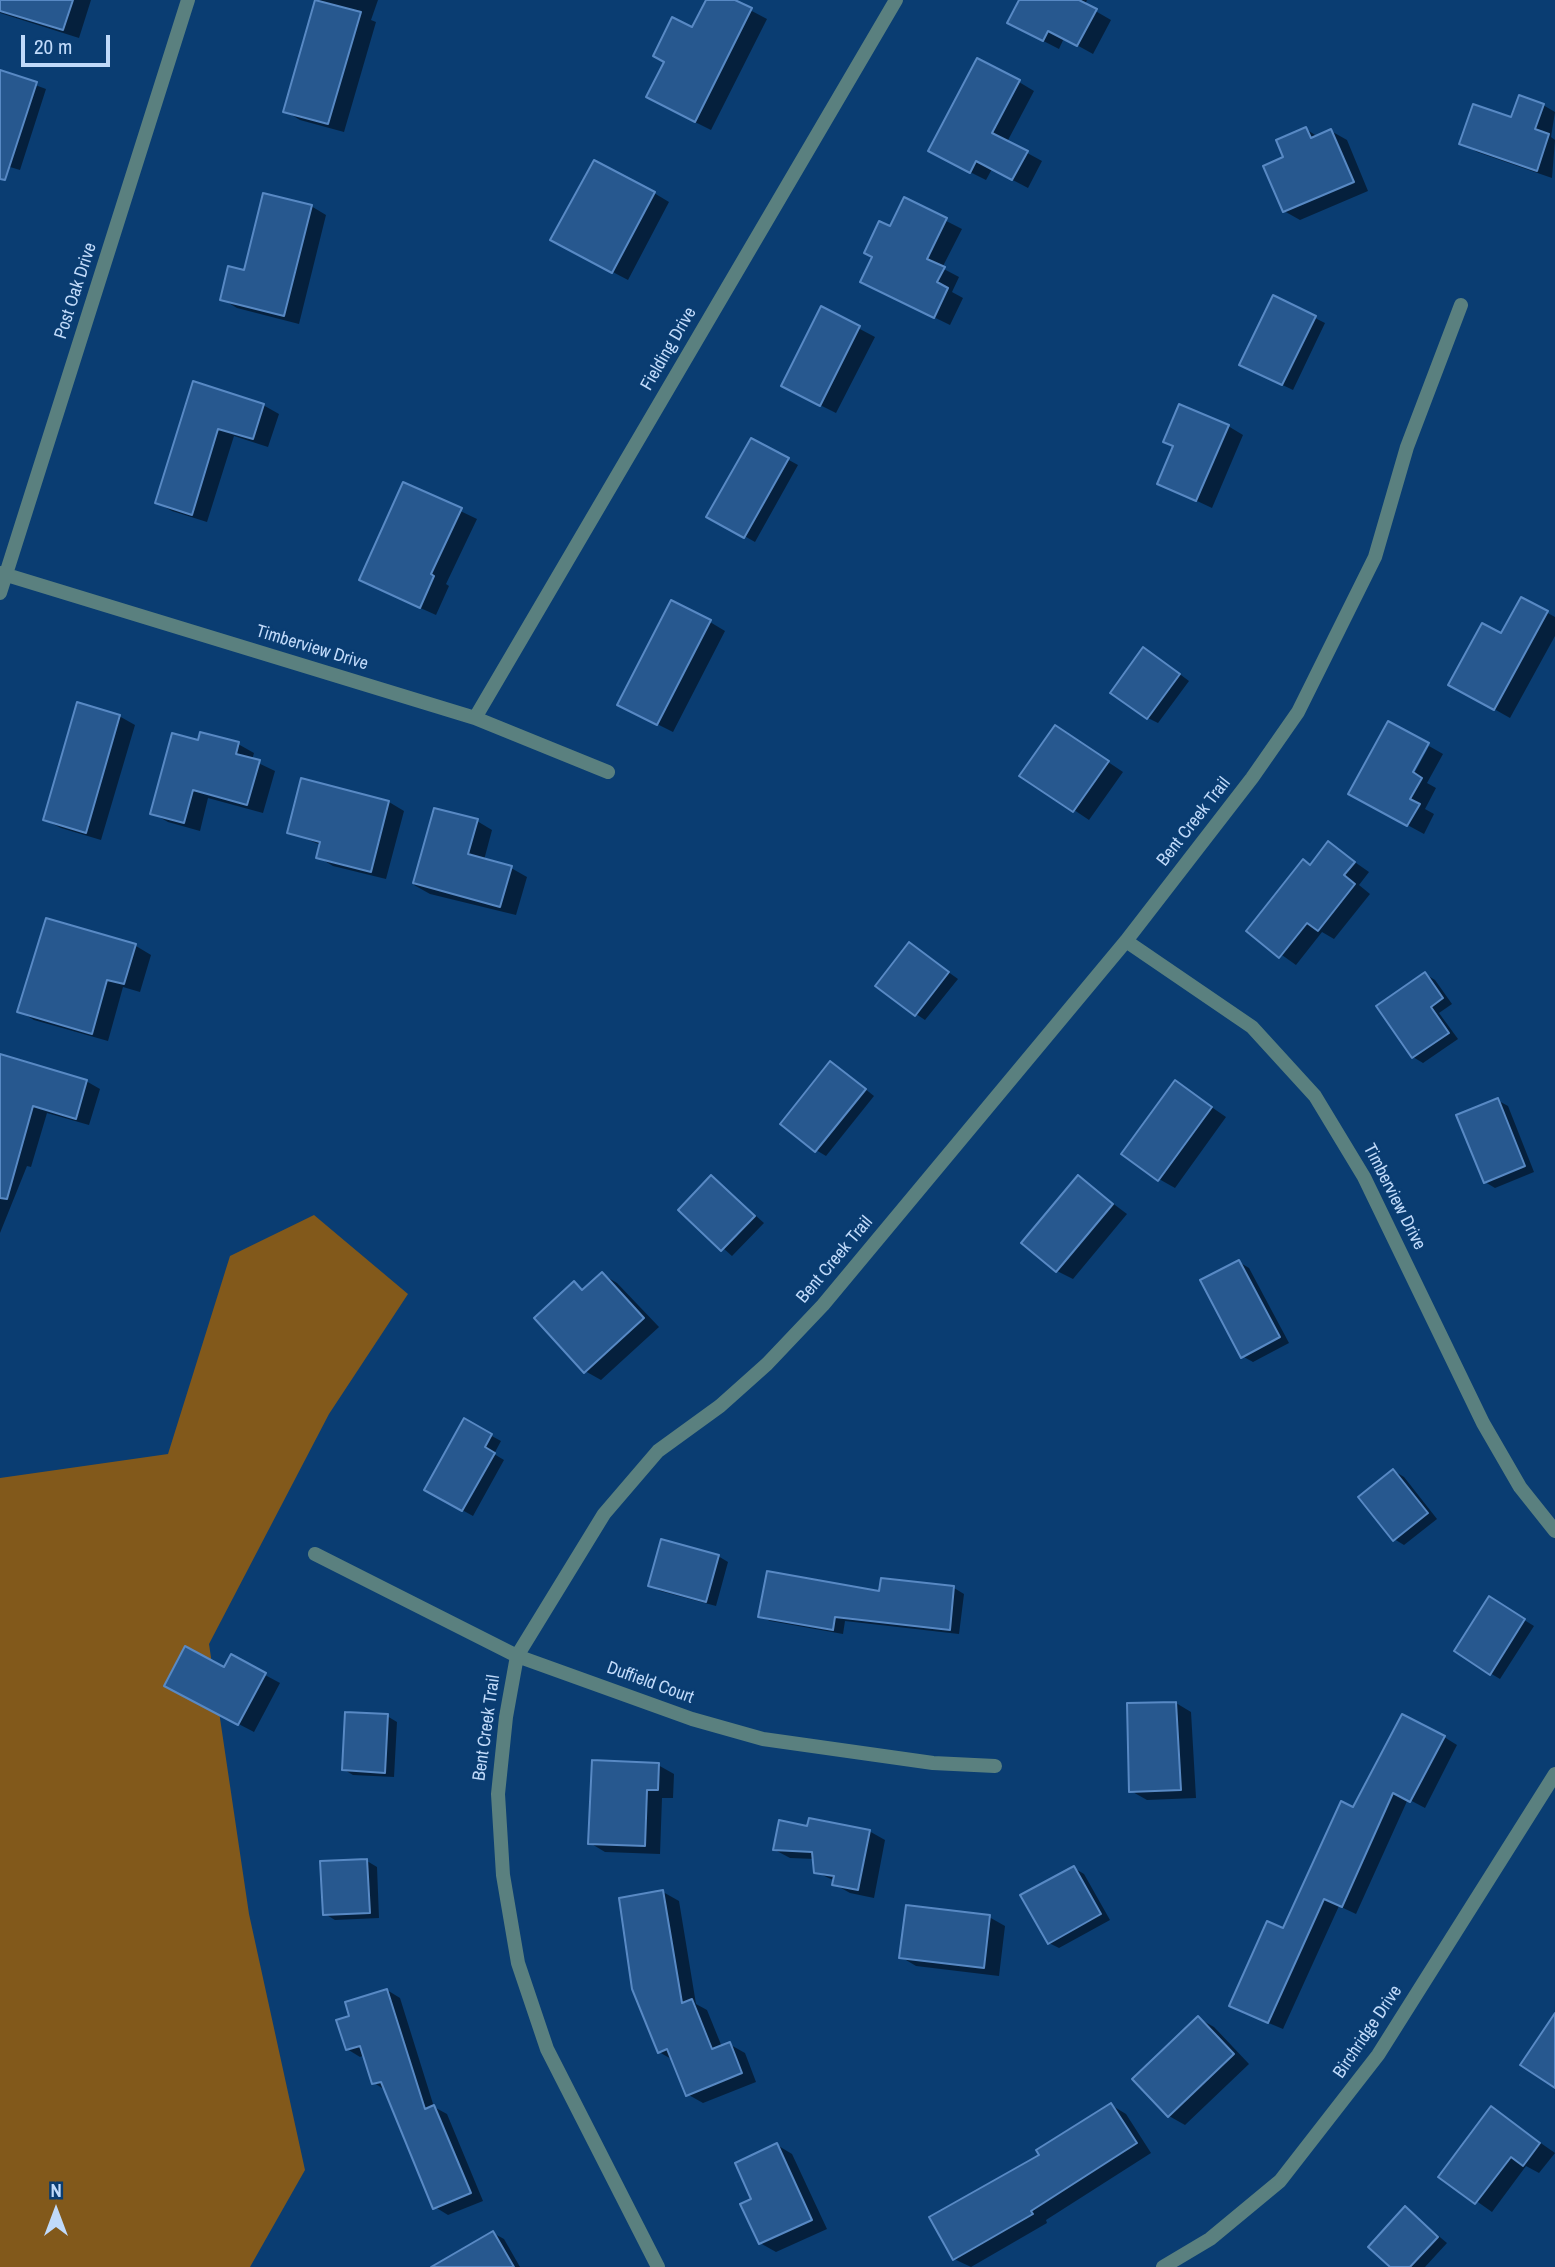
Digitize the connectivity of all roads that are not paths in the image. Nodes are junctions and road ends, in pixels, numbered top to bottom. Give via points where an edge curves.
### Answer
1 (188, 0) edge
2 (896, 0) edge
3 (1461, 305) dead end
4 (3, 574) edge
5 (0, 593) edge
6 (475, 718) junction
7 (608, 772) dead end
8 (1126, 941) junction
9 (1555, 1531) edge
10 (315, 1554) dead end
11 (517, 1656) junction
12 (995, 1766) dead end
13 (1555, 1774) edge
14 (658, 2267) edge
15 (1163, 2267) edge

1 - 4 street, Post Oak Drive
2 - 6 street, Fielding Drive
3 - 8 street, Bent Creek Trail via 1407,447 1375,557 1298,712
4 - 5 street, Post Oak Drive
4 - 6 street, Timberview Drive
6 - 7 street, Timberview Drive
8 - 9 street, Timberview Drive via 1251,1027 1315,1096 1364,1177 1483,1423 1520,1487
8 - 11 street, Bent Creek Trail via 823,1305 720,1406 658,1451 613,1504
10 - 11 street, Duffield Court
11 - 12 street, Duffield Court via 692,1719 763,1739 933,1763
11 - 14 street, Bent Creek Trail via 498,1794 503,1875 518,1964 547,2049
13 - 15 street, Birchridge Drive via 1378,2055 1280,2181 1210,2239

